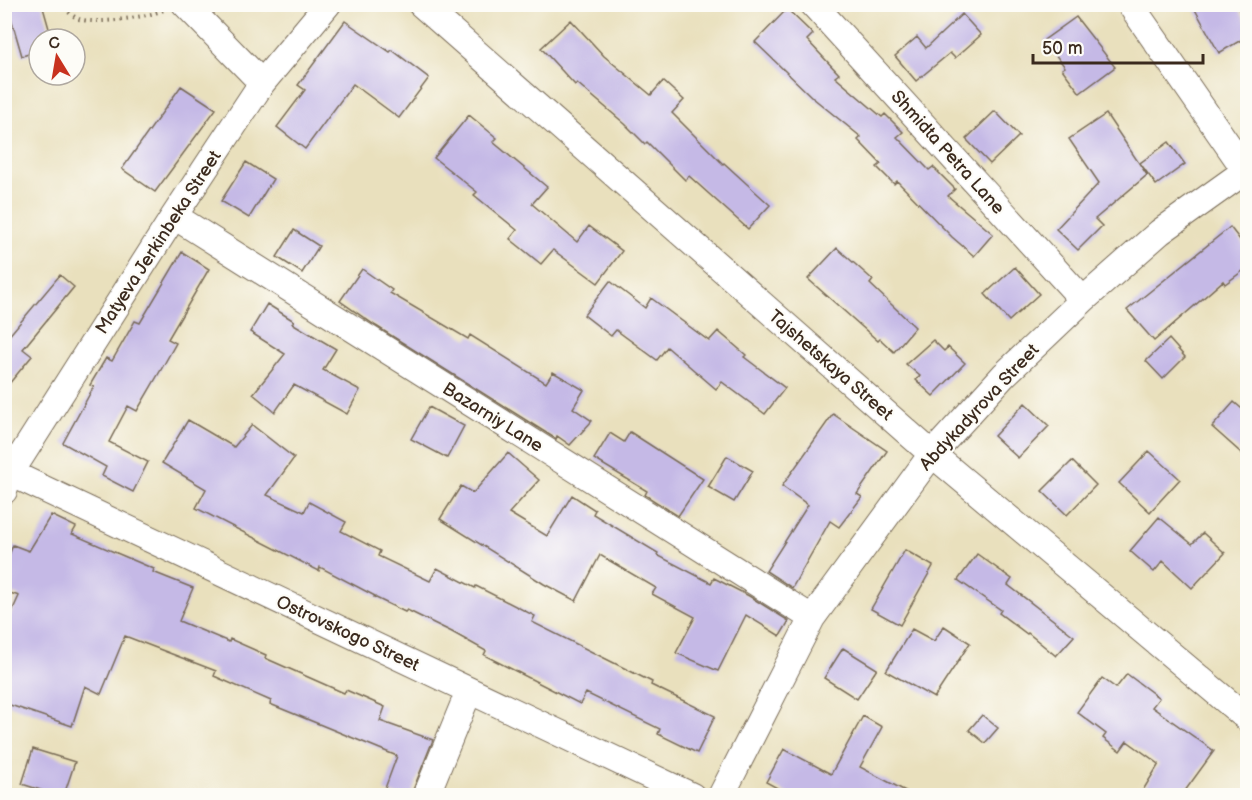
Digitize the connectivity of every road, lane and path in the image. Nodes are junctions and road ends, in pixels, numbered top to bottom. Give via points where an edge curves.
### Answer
1 (60, 4) edge
2 (328, 4) edge
3 (421, 4) edge
4 (813, 4) edge
5 (1130, 4) edge
6 (178, 6) edge
7 (262, 83) junction
8 (1247, 171) edge
9 (174, 216) junction
10 (1083, 300) junction
11 (932, 454) junction
12 (7, 478) edge
13 (812, 618) junction
14 (469, 691) junction
15 (1248, 719) edge
16 (426, 795) edge
17 (692, 795) edge
18 (721, 795) edge

1 - 6 path via 80,19 96,20 122,19
2 - 7 street, Matyeva Jerkinbeka Street
3 - 11 street, Tajshetskaya Street
4 - 10 street, Shmidta Petra Lane
5 - 8 street
6 - 7 street
7 - 9 street, Matyeva Jerkinbeka Street
8 - 10 street, Abdykadyrova Street via 1160,232
9 - 12 street, Matyeva Jerkinbeka Street
9 - 13 street, Bazarniy Lane
10 - 11 street, Abdykadyrova Street via 1004,375
11 - 13 street, Abdykadyrova Street
11 - 15 street, Tajshetskaya Street
12 - 14 street, Ostrovskogo Street
13 - 18 street, Abdykadyrova Street
14 - 16 street
14 - 17 street, Ostrovskogo Street

